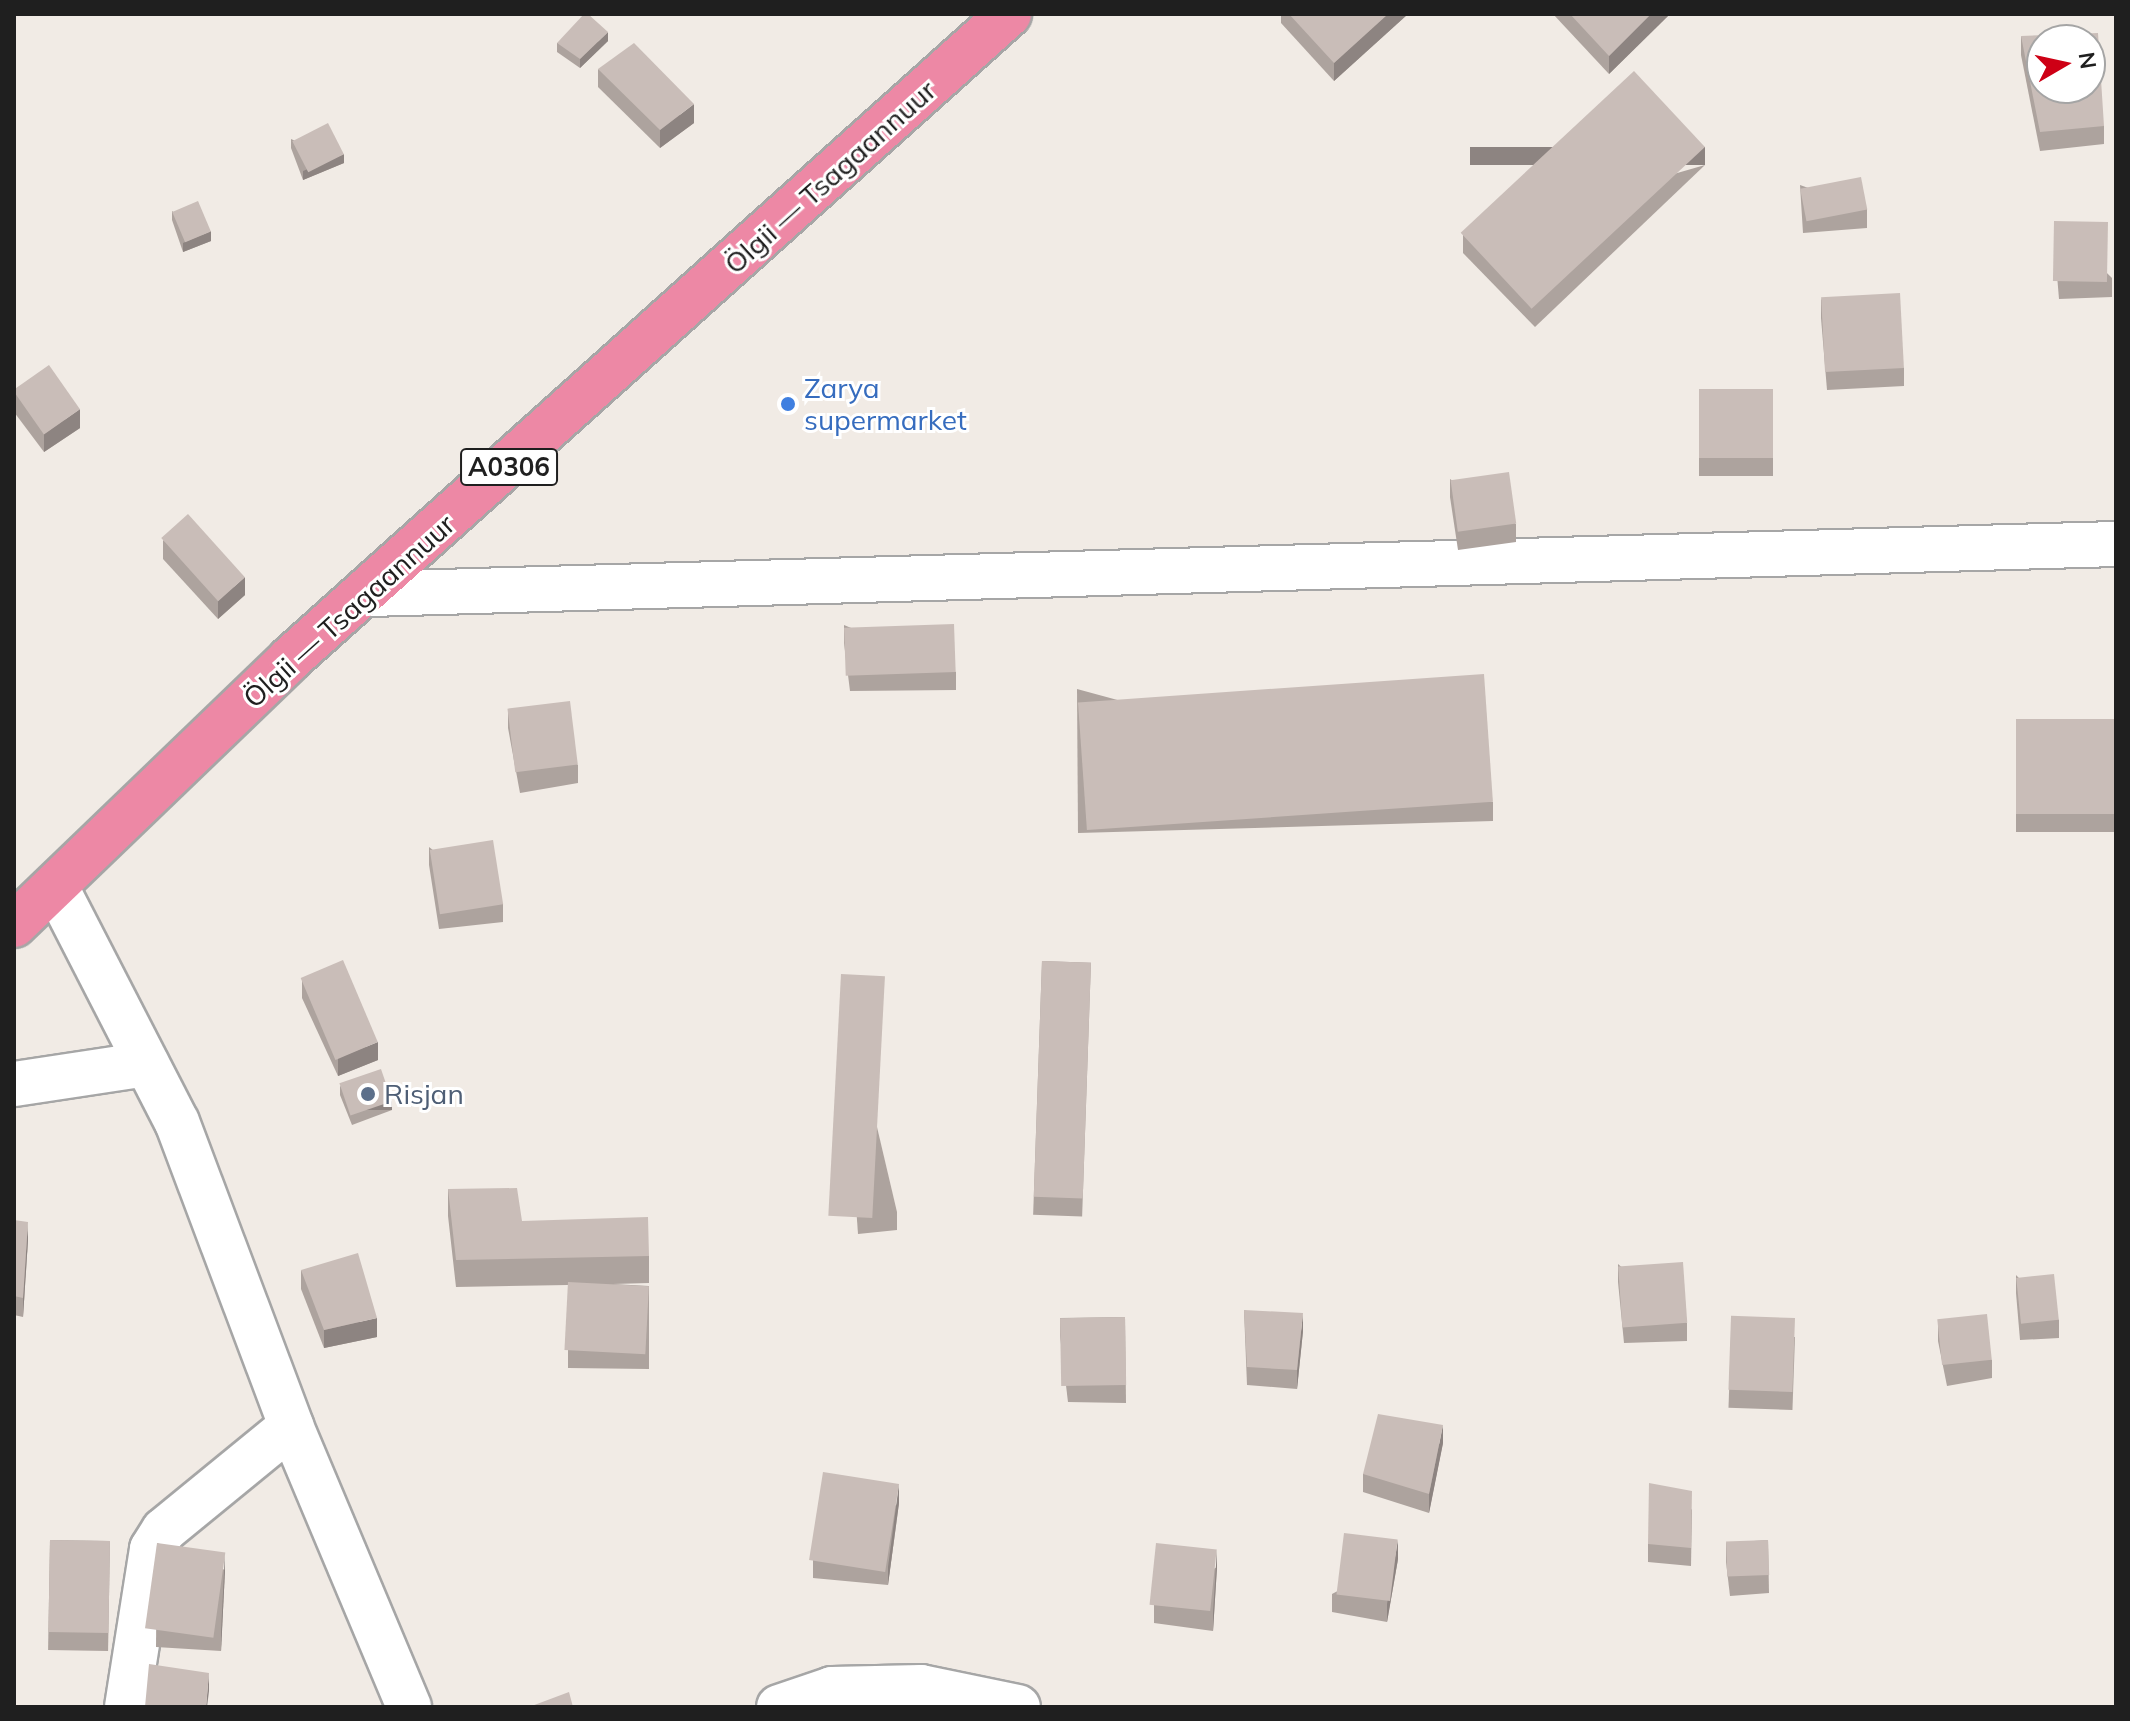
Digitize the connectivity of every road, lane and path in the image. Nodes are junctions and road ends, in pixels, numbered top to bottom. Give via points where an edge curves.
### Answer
1 (1009, 14) edge
2 (2116, 544) edge
3 (370, 594) junction
4 (56, 887) junction
5 (14, 925) edge
6 (147, 1064) junction
7 (14, 1084) edge
8 (291, 1426) junction
9 (127, 1707) edge
10 (409, 1707) edge
11 (779, 1707) edge
12 (1018, 1707) edge

1 - 3 highway, Ölgii — Tsagaannuur / A0306
2 - 3 street
3 - 4 highway, Ölgii — Tsagaannuur / A0306 via 290,659
4 - 5 highway, Ölgii — Tsagaannuur / A0306
4 - 6 street
6 - 7 street
6 - 8 street via 177,1122
8 - 9 street via 164,1530 152,1549
8 - 10 street
11 - 12 street via 832,1689 921,1687

